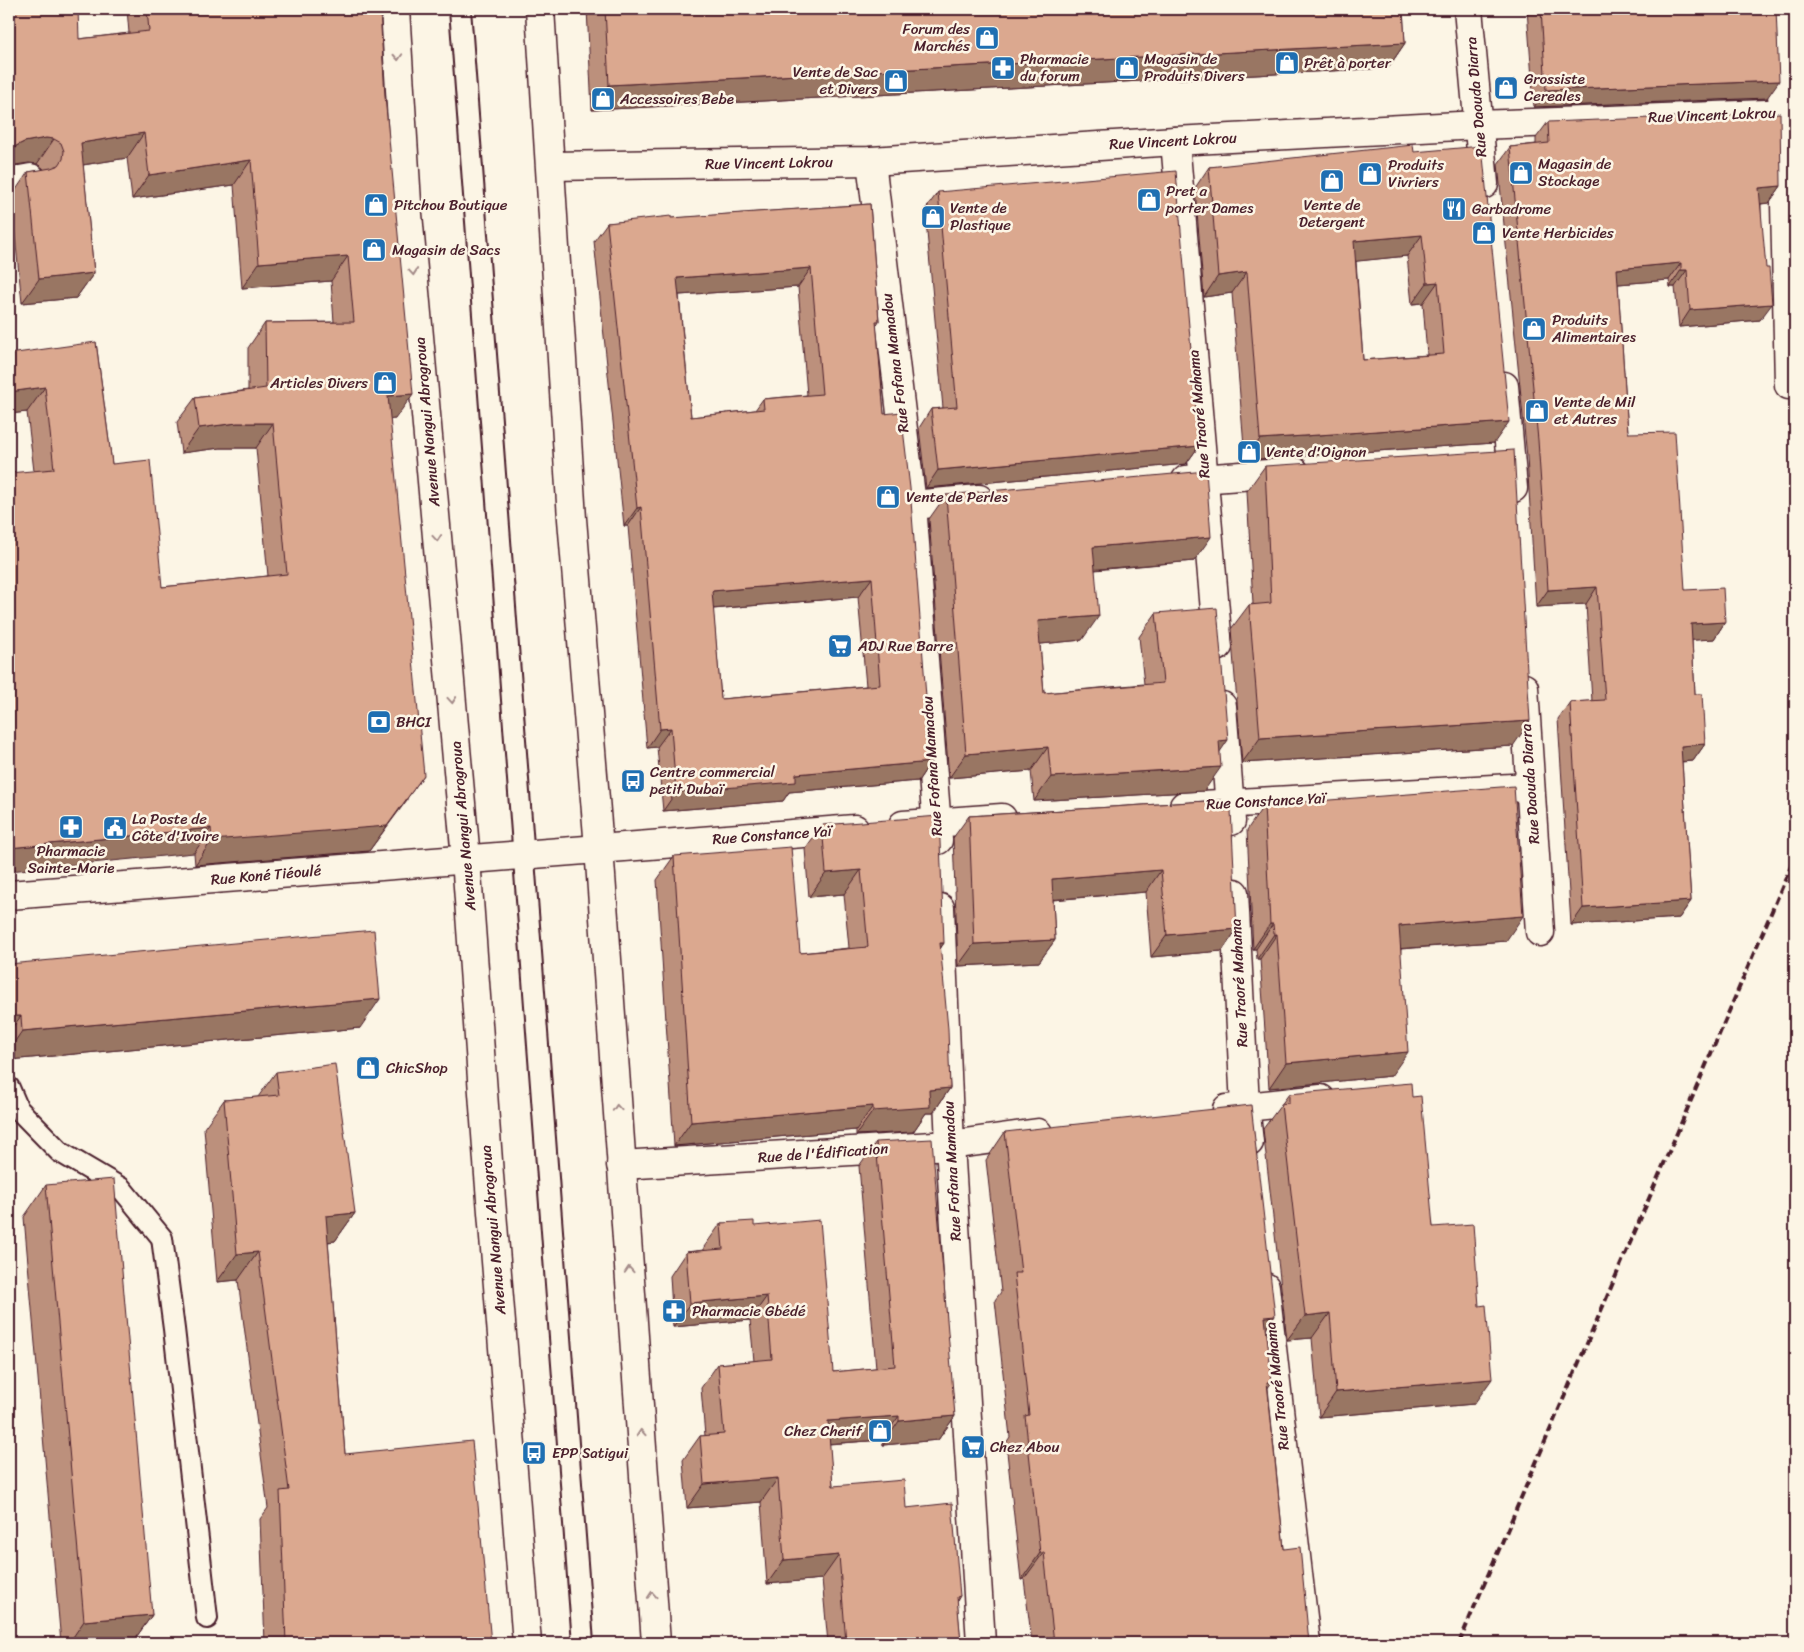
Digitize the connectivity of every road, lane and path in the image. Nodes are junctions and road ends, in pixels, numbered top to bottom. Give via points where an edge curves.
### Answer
1 (395, 9) edge
2 (460, 9) edge
3 (540, 9) edge
4 (1468, 9) edge
5 (1778, 9) edge
6 (1789, 112) edge
7 (1478, 125) junction
8 (1175, 141) junction
9 (871, 161) junction
10 (551, 166) junction
11 (1487, 213) edge
12 (1501, 360) edge
13 (1789, 385) dead end
14 (1511, 458) junction
15 (1482, 460) edge
16 (1323, 470) edge
17 (1205, 478) junction
18 (1166, 482) edge
19 (1000, 497) edge
20 (912, 505) junction
21 (1515, 518) edge
22 (1523, 667) edge
23 (1530, 787) junction
24 (1230, 803) junction
25 (1162, 808) edge
26 (1025, 817) edge
27 (937, 823) junction
28 (1232, 842) edge
29 (599, 848) junction
30 (523, 854) junction
31 (466, 859) junction
32 (1233, 872) edge
33 (9, 895) edge
34 (1540, 932) dead end
35 (9, 1088) edge
36 (1343, 1097) edge
37 (1245, 1106) junction
38 (1206, 1111) edge
39 (1058, 1131) edge
40 (950, 1145) junction
41 (1251, 1165) edge
42 (622, 1166) junction
43 (1262, 1262) edge
44 (207, 1618) dead end
45 (527, 1643) edge
46 (583, 1643) edge
47 (656, 1643) edge
48 (981, 1643) edge
49 (1306, 1643) edge

1 -> 31 street, Avenue Nangui Abrogroua via 407,203
2 - 30 lane
3 - 10 street
4 - 7 street, Rue Daouda Diarra
5 - 6 street
6 - 7 street, Rue Vincent Lokrou
6 - 13 street
7 - 8 street, Rue Vincent Lokrou
7 - 11 street, Rue Daouda Diarra
8 - 9 street, Rue Vincent Lokrou
8 - 17 street, Rue Traoré Mahama
9 - 10 street, Rue Vincent Lokrou
9 - 20 street, Rue Fofana Mamadou
10 - 29 street via 572,519
12 - 14 street
14 - 15 street
14 - 21 street
16 - 17 street
17 - 18 street
17 - 24 street, Rue Traoré Mahama
19 - 20 street
20 - 27 street, Rue Fofana Mamadou
22 - 23 street, Rue Daouda Diarra
23 - 24 street, Rue Constance Yaï
23 - 34 street, Rue Daouda Diarra
24 - 25 street, Rue Constance Yaï
24 - 28 street, Rue Traoré Mahama
26 - 27 street, Rue Constance Yaï
27 - 29 street, Rue Constance Yaï
27 - 40 street, Rue Fofana Mamadou
29 - 30 street, Rue Constance Yaï
42 -> 29 street
30 - 31 street, Rue Koné Tiéoulé
30 - 46 lane
31 - 33 street, Rue Koné Tiéoulé
31 - 45 street, Avenue Nangui Abrogroua via 488,1175
32 - 37 street, Rue Traoré Mahama
35 - 44 lane via 18,1109 60,1152 121,1188 162,1238
36 - 37 street
37 - 38 street
37 - 41 street, Rue Traoré Mahama
39 - 40 street, Rue de l'Édification
40 - 42 street, Rue de l'Édification
40 - 48 street, Rue Fofana Mamadou
47 -> 42 street
43 - 49 street, Rue Traoré Mahama

